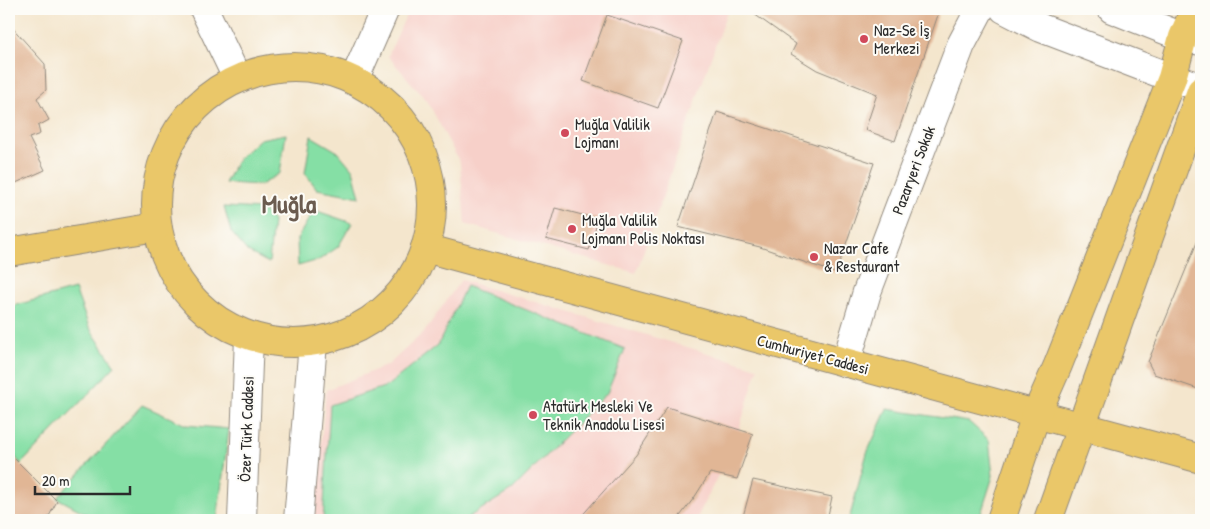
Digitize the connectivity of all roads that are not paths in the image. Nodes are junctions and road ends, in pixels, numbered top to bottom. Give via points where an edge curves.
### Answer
1 (204, 9) edge
2 (385, 9) edge
3 (980, 9) edge
4 (1004, 9) edge
5 (1112, 9) edge
6 (1195, 9) edge
7 (1192, 39) edge
8 (237, 78) junction
9 (1172, 78) junction
10 (354, 80) junction
11 (1201, 89) edge
12 (156, 227) junction
13 (425, 248) junction
14 (9, 252) edge
15 (250, 337) junction
16 (313, 343) junction
17 (846, 363) junction
18 (1036, 415) junction
19 (1081, 426) junction
20 (1201, 459) edge
21 (242, 520) edge
22 (298, 520) edge
23 (1000, 520) edge
24 (1048, 520) edge

1 - 8 street
2 - 10 street
3 - 17 street, Pazaryeri Sokak via 961,45 867,292
4 - 9 street via 1041,28
5 - 7 street
6 - 7 main road
7 - 9 main road
8 - 10 main road via 266,69 296,66 326,70
8 - 12 main road via 206,97 181,123 164,155 155,191
9 - 11 street
9 - 18 main road
10 - 13 main road via 382,98 405,121 422,150 431,183 432,208
11 - 19 main road
12 - 14 main road
12 - 15 main road via 167,263 187,295 216,320
13 - 16 main road via 412,276 394,301 370,320 343,334
13 - 17 main road, Cumhuriyet Caddesi
15 - 16 main road via 281,343
15 - 21 street, Özer Türk Caddesi
16 - 22 street
17 - 18 main road, Cumhuriyet Caddesi
18 - 19 main road, Cumhuriyet Caddesi
18 - 23 main road
19 - 20 main road, Cumhuriyet Caddesi
19 - 24 main road

